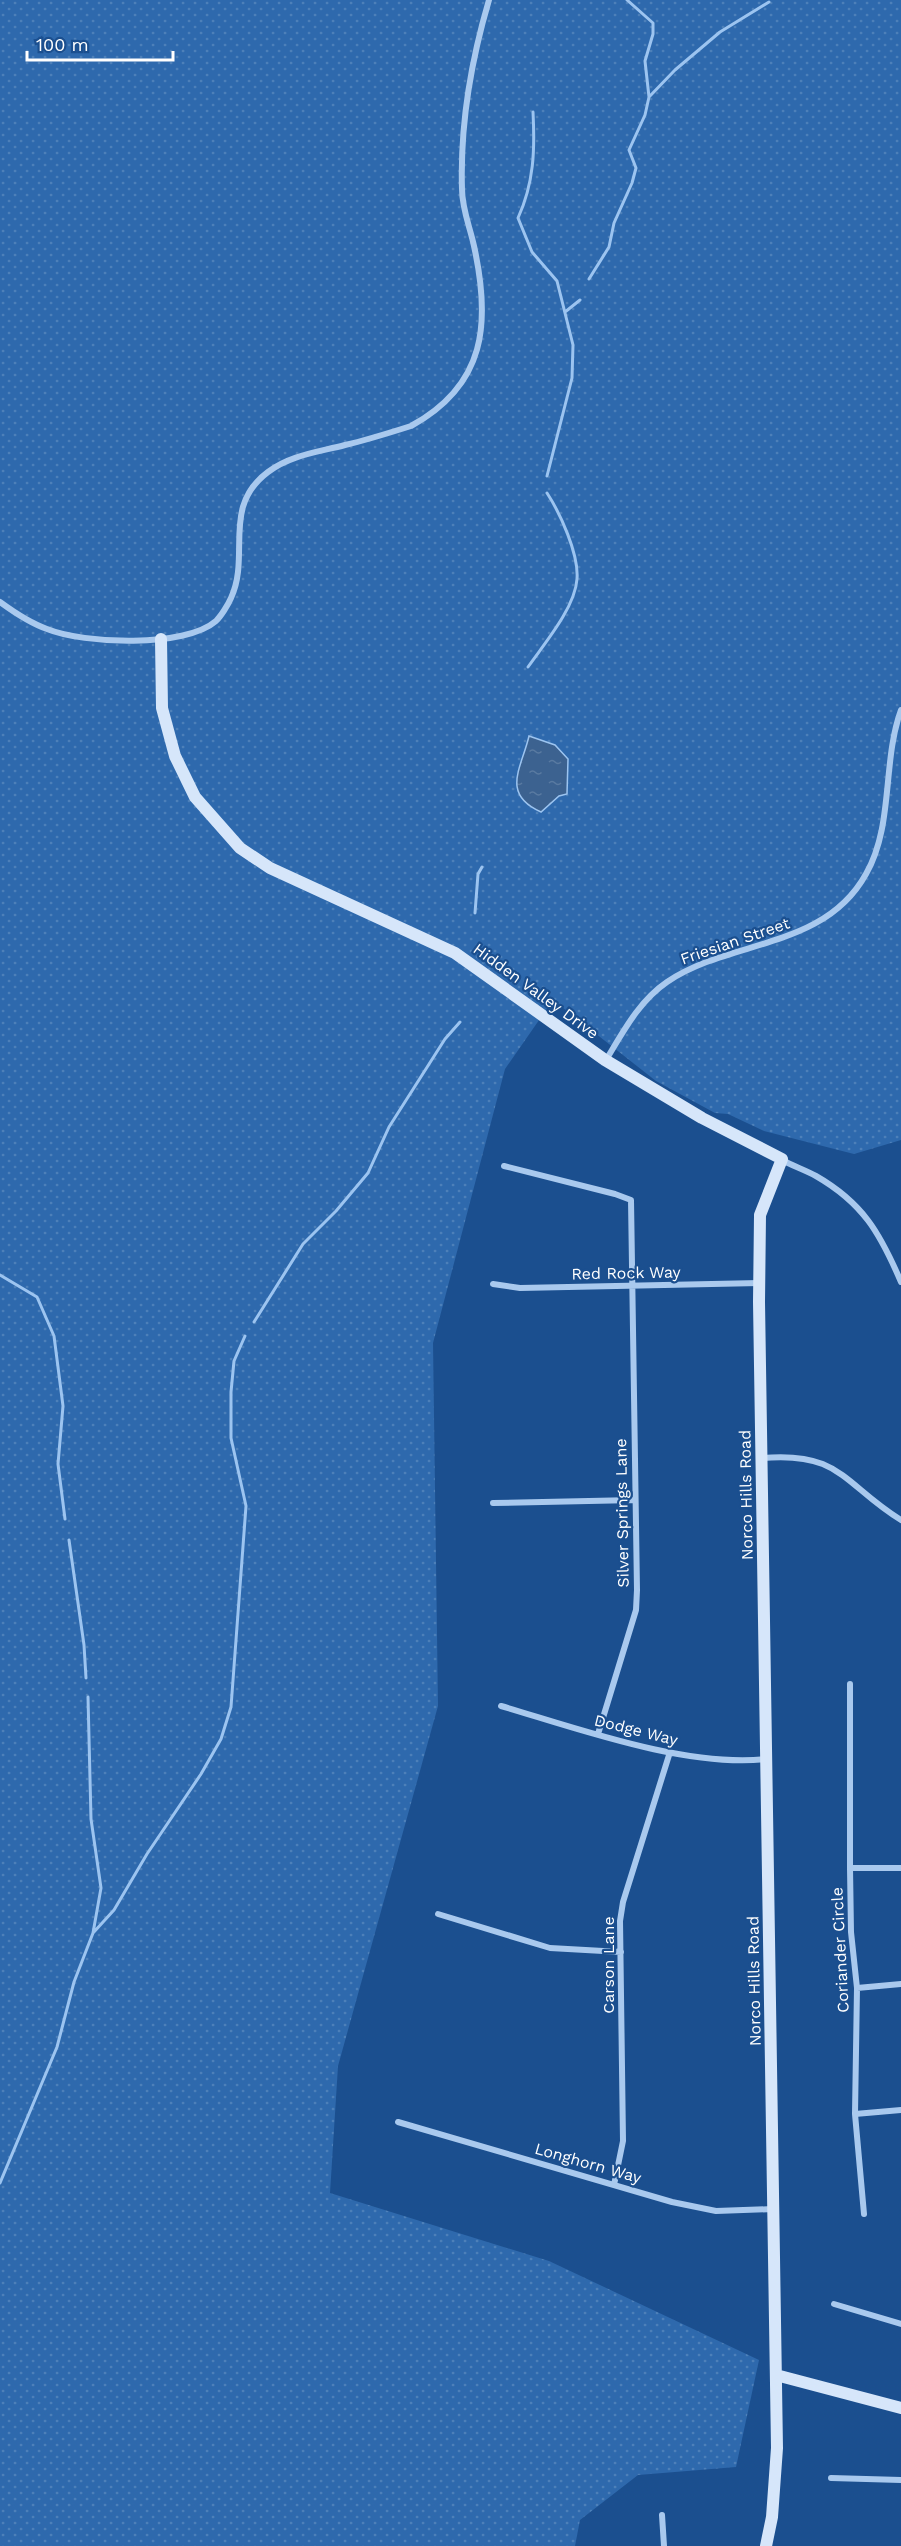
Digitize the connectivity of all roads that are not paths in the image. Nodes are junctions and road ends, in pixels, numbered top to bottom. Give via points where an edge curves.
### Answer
1 (489, 0) edge
2 (0, 602) edge
3 (161, 639) junction
4 (901, 710) edge
5 (605, 1060) junction
6 (782, 1159) junction
7 (504, 1166) dead end
8 (901, 1282) edge
9 (760, 1283) junction
10 (493, 1284) dead end
11 (632, 1286) junction
12 (762, 1458) junction
13 (635, 1500) junction
14 (493, 1503) dead end
15 (901, 1520) edge
16 (850, 1684) dead end
17 (501, 1706) dead end
18 (598, 1734) junction
19 (670, 1752) junction
20 (767, 1759) junction
21 (849, 1868) junction
22 (901, 1868) edge
23 (438, 1914) dead end
24 (621, 1952) junction
25 (901, 1984) edge
26 (857, 1988) junction
27 (901, 2110) edge
28 (855, 2114) junction
29 (398, 2122) dead end
30 (614, 2185) junction
31 (773, 2209) junction
32 (864, 2214) dead end
33 (834, 2304) dead end
34 (901, 2324) edge
35 (776, 2375) junction
36 (901, 2408) edge
37 (831, 2478) dead end
38 (901, 2480) edge
39 (662, 2515) dead end
40 (664, 2546) edge
41 (766, 2546) edge

1 - 3 street via 472,59 462,189 484,308 475,362 450,398 411,426 295,458 267,472 248,494 241,512 237,531 239,573 231,599 216,620 202,629
2 - 3 street via 22,618 64,634 83,638
3 - 5 street, Hidden Valley Drive via 162,708 175,756 195,797 240,848 270,868 455,953
4 - 5 street, Friesian Street via 875,852 866,874 850,895 828,916 801,932 691,968 666,982 644,1002
5 - 6 street, Hidden Valley Drive via 702,1118
6 - 8 street via 815,1175 852,1201 880,1235
6 - 9 street via 760,1215
7 - 11 street, Silver Springs Lane via 631,1200
9 - 11 street, Red Rock Way
9 - 12 street, Norco Hills Road
10 - 11 street, Red Rock Way via 520,1288
11 - 13 street, Silver Springs Lane
12 - 15 street via 805,1458 828,1465
12 - 20 street, Norco Hills Road
13 - 14 street
13 - 18 street, Silver Springs Lane via 636,1610
16 - 21 street, Coriander Circle
17 - 18 street, Dodge Way
18 - 19 street, Dodge Way
19 - 20 street, Dodge Way via 718,1760
19 - 24 street, Carson Lane via 623,1902
20 - 31 street, Norco Hills Road
21 - 22 street
21 - 26 street, Coriander Circle
23 - 24 street via 550,1948
24 - 30 street, Carson Lane via 623,2141
25 - 26 street
26 - 28 street, Coriander Circle
27 - 28 street
28 - 32 street, Coriander Circle
29 - 30 street, Longhorn Way
30 - 31 street, Longhorn Way via 716,2211
31 - 35 street, Norco Hills Road
33 - 34 street
35 - 36 street
35 - 41 street, Norco Hills Road via 777,2448
37 - 38 street
39 - 40 street

